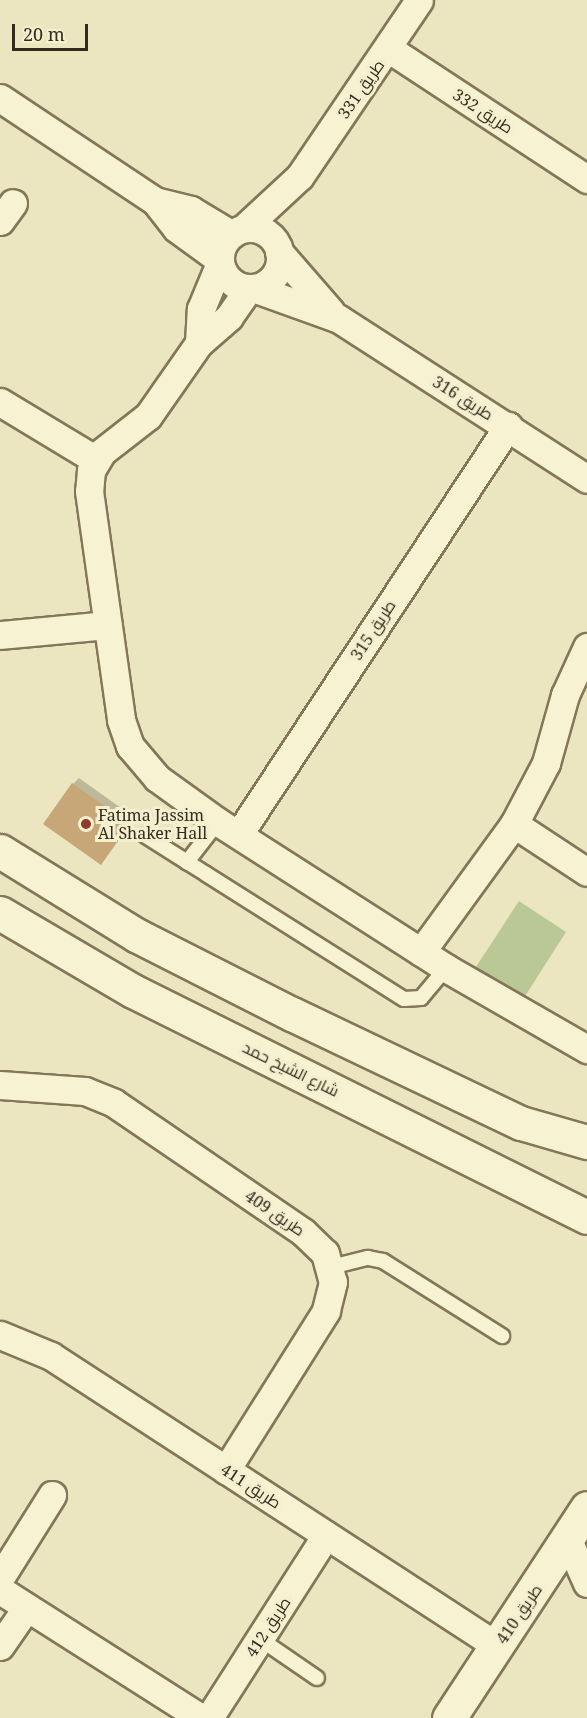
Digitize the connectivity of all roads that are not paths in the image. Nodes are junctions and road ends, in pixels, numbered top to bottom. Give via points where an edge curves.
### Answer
1 (419, 0) edge
2 (388, 49) junction
3 (0, 98) edge
4 (584, 170) edge
5 (300, 176) junction
6 (155, 201) junction
7 (238, 231) junction
8 (279, 250) junction
9 (220, 262) junction
10 (251, 288) junction
11 (339, 319) junction
12 (199, 343) junction
13 (0, 402) edge
14 (507, 426) junction
15 (96, 460) junction
16 (587, 478) edge
17 (108, 625) junction
18 (0, 635) edge
19 (587, 647) edge
20 (514, 824) junction
21 (229, 828) junction
22 (146, 836) dead end
23 (0, 850) edge
24 (188, 862) junction
25 (587, 872) edge
26 (0, 913) edge
27 (421, 952) junction
28 (446, 968) junction
29 (587, 1049) edge
30 (0, 1085) edge
31 (521, 1123) junction
32 (587, 1123) edge
33 (587, 1142) edge
34 (587, 1217) edge
35 (331, 1267) junction
36 (0, 1335) edge
37 (502, 1336) dead end
38 (226, 1470) junction
39 (52, 1495) dead end
40 (587, 1508) edge
41 (326, 1535) junction
42 (568, 1540) junction
43 (0, 1578) edge
44 (587, 1583) edge
45 (0, 1590) edge
46 (27, 1607) junction
47 (260, 1639) junction
48 (0, 1646) edge
49 (497, 1646) junction
50 (317, 1678) dead end
51 (201, 1718) edge
52 (209, 1718) edge
53 (449, 1718) edge

1 - 2 street, طريق 331
2 - 4 street, طريق 332
2 - 5 street, طريق 331
3 - 6 street
5 - 7 street, طريق 331
5 - 8 street, طريق 331
6 - 7 street via 196,212
6 - 9 street via 176,228
7 - 8 street via 269,234
7 - 9 street
8 - 10 street via 271,280
8 - 11 street, طريق 316
9 - 10 street via 233,283
9 - 12 street via 201,309
10 - 11 street, طريق 316
10 - 12 street via 229,317
11 - 14 street, طريق 316
12 - 15 street via 148,416
13 - 15 street
14 - 16 street, طريق 316
14 - 21 street, طريق 315
15 - 17 street via 89,491
17 - 18 street
17 - 21 street via 121,720 130,746 157,778
19 - 20 street via 565,695 546,763
20 - 25 street
20 - 27 street
21 - 24 lane
21 - 27 street
22 - 24 lane
23 - 31 main road via 136,935
24 - 28 lane via 404,999 421,998
26 - 34 main road, شارع الشيخ حمد via 133,991
27 - 28 street
28 - 29 street
30 - 35 street, طريق 409 via 85,1091 114,1103 315,1241
31 - 32 main road
31 - 33 main road
35 - 37 lane via 368,1258 383,1261
35 - 38 street via 326,1311
36 - 38 street, طريق 411 via 51,1356
38 - 41 street, طريق 411
39 - 43 street
40 - 42 main road, طريق 410
41 - 47 street, طريق 412
41 - 49 street, طريق 411
42 - 44 street
42 - 49 main road, طريق 410
45 - 46 street
46 - 48 street
46 - 51 street
47 - 50 lane
47 - 52 street, طريق 412
49 - 53 main road, طريق 410

